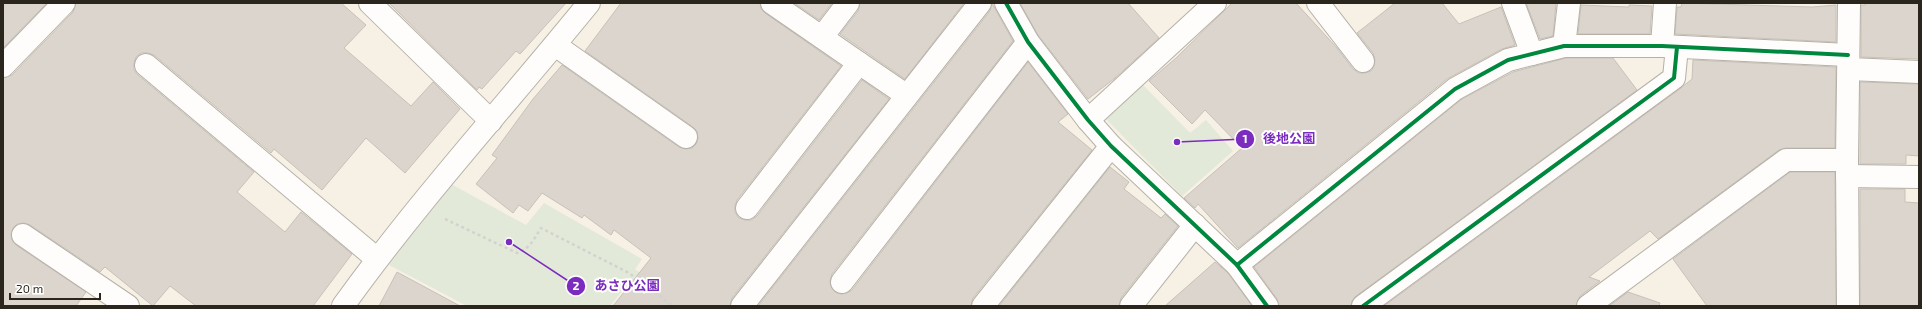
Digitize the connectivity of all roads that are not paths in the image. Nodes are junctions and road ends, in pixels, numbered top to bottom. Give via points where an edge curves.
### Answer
1 (64, 3) edge
2 (370, 3) edge
3 (589, 3) edge
4 (772, 3) edge
5 (848, 3) edge
6 (980, 3) edge
7 (1006, 3) edge
8 (1215, 3) edge
9 (1513, 3) edge
10 (1569, 3) edge
11 (1665, 3) edge
12 (1849, 3) edge
13 (1323, 5) edge
14 (822, 37) junction
15 (1028, 42) junction
16 (555, 45) junction
17 (1564, 46) junction
18 (1669, 47) junction
19 (1532, 54) junction
20 (1364, 61) dead end
21 (1848, 62) junction
22 (859, 63) junction
23 (146, 65) dead end
24 (3, 66) edge
25 (1919, 72) edge
26 (906, 95) junction
27 (1088, 120) junction
28 (491, 121) junction
29 (686, 138) dead end
30 (1111, 146) junction
31 (1847, 168) junction
32 (1919, 177) edge
33 (747, 208) dead end
34 (1195, 225) junction
35 (23, 235) dead end
36 (377, 259) junction
37 (1237, 265) junction
38 (842, 282) dead end
39 (350, 304) edge
40 (128, 306) edge
41 (742, 306) edge
42 (983, 306) edge
43 (1131, 306) edge
44 (1267, 306) edge
45 (1363, 306) edge
46 (1588, 306) edge
47 (1848, 306) edge

1 - 24 street
2 - 28 street
3 - 16 street
4 - 14 street
5 - 14 street
6 - 26 street
7 - 15 street
8 - 27 street
9 - 19 street
10 - 17 street
11 - 18 street
12 - 21 street
13 - 20 street
14 - 22 street
15 - 27 street
15 - 38 street
16 - 28 street
16 - 29 street
17 - 18 street
17 - 19 street
18 - 21 street
18 - 45 street via 1674,78
19 - 37 street via 1508,60 1455,89
21 - 25 street
21 - 31 street
22 - 26 street
22 - 33 street
23 - 36 street
26 - 41 street
27 - 30 street
28 - 36 street
30 - 34 street
30 - 42 street
31 - 32 street
31 - 46 street via 1786,160
31 - 47 street
34 - 37 street
34 - 43 street
35 - 40 street
36 - 39 street
37 - 44 street

